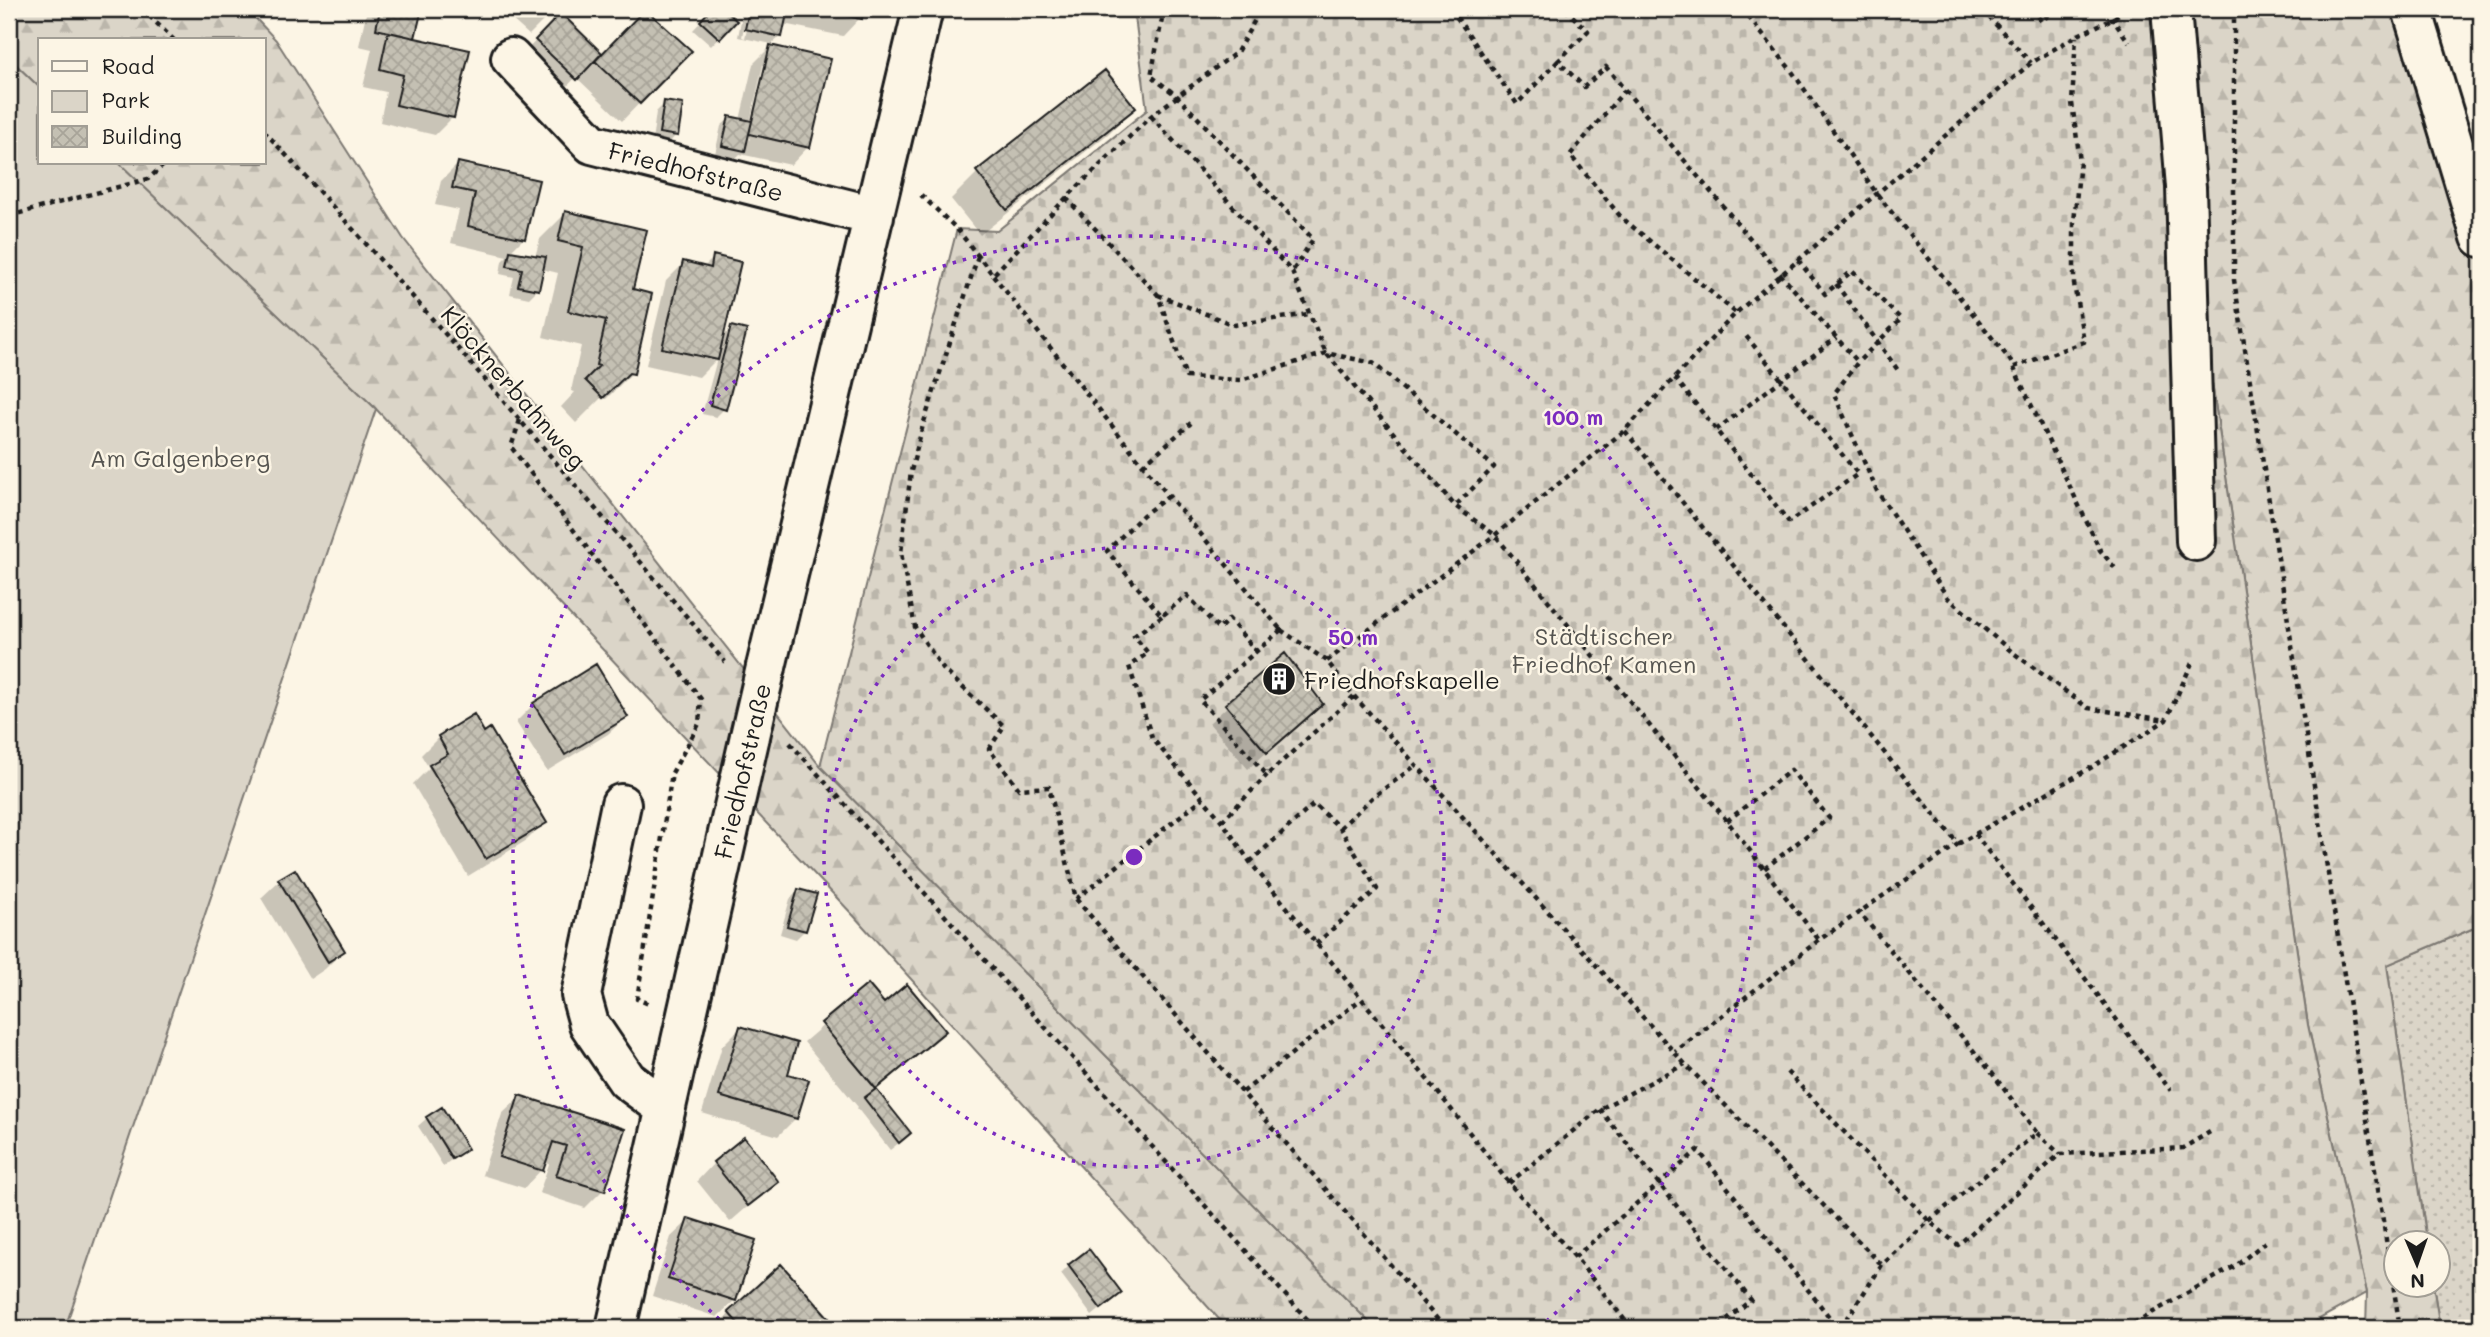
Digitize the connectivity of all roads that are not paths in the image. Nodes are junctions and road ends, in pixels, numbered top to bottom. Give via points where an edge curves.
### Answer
1 (923, 9) edge
2 (2171, 9) edge
3 (2412, 9) edge
4 (511, 58) dead end
5 (874, 216) junction
6 (2481, 237) edge
7 (2196, 541) dead end
8 (621, 804) dead end
9 (665, 1108) junction
10 (616, 1328) edge

1 - 5 street, Friedhofstraße
2 - 7 street via 2186,187
3 - 6 street
4 - 5 street, Friedhofstraße via 592,144
5 - 9 street, Friedhofstraße, bridge via 748,668 767,736 685,1020
8 - 9 street via 581,995 589,1024 627,1080
9 - 10 street, Friedhofstraße

